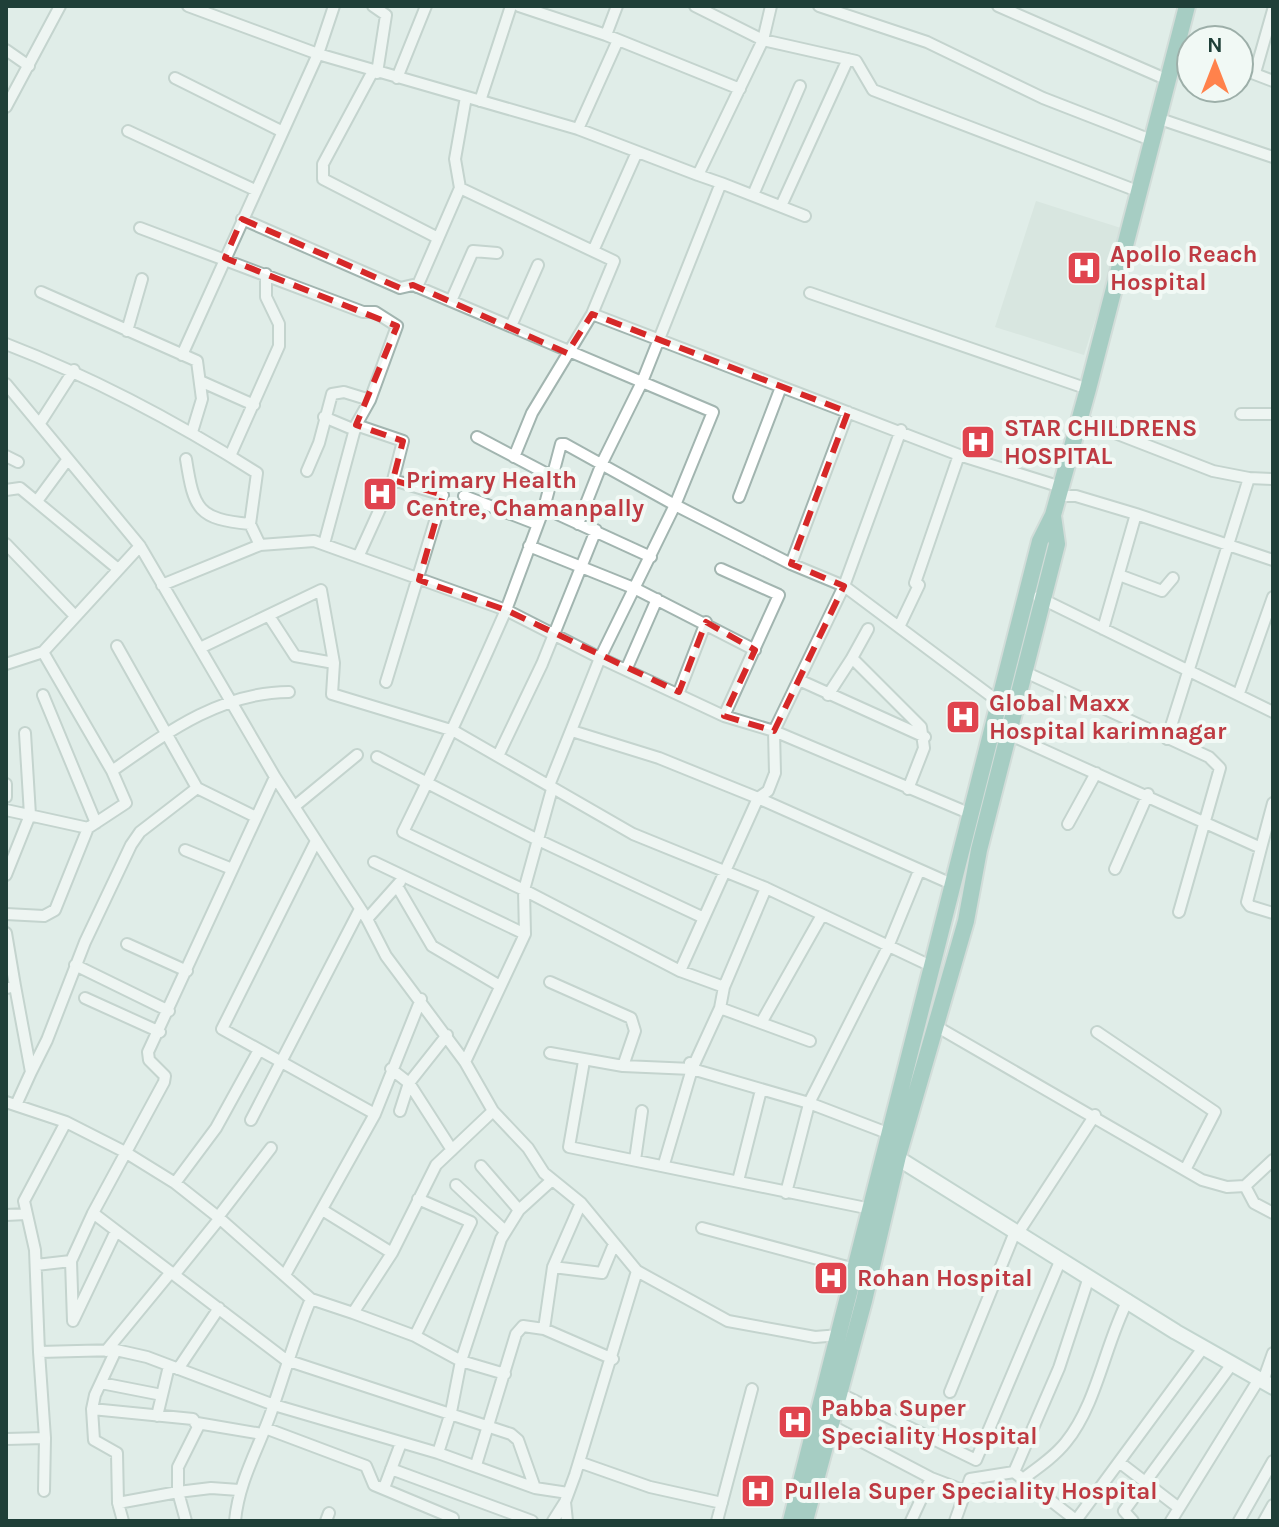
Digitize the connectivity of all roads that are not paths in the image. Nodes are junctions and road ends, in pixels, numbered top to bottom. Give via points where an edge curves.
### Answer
1 (60, 6) edge
2 (188, 6) edge
3 (334, 6) edge
4 (373, 6) edge
5 (426, 6) edge
6 (511, 6) edge
7 (519, 6) edge
8 (617, 6) edge
9 (695, 6) edge
10 (771, 6) edge
11 (819, 6) edge
12 (998, 6) edge
13 (1273, 10) edge
14 (606, 35) junction
15 (618, 40) junction
16 (763, 40) junction
17 (6, 50) edge
18 (318, 54) junction
19 (848, 59) junction
20 (29, 66) junction
21 (1175, 68) edge
22 (375, 72) junction
23 (1255, 73) joint
24 (175, 78) dead end
25 (397, 78) junction
26 (1168, 80) junction
27 (1273, 81) edge
28 (800, 86) dead end
29 (740, 89) junction
30 (466, 97) junction
31 (480, 101) junction
32 (6, 107) edge
33 (1157, 118) junction
34 (578, 129) junction
35 (128, 131) dead end
36 (281, 131) junction
37 (1151, 140) junction
38 (637, 152) junction
39 (1273, 157) edge
40 (698, 175) junction
41 (721, 183) junction
42 (460, 188) junction
43 (255, 190) junction
44 (1140, 192) junction
45 (753, 195) junction
46 (781, 206) junction
47 (805, 216) dead end
48 (242, 219) junction
49 (140, 228) dead end
50 (438, 238) junction
51 (593, 251) junction
52 (497, 253) dead end
53 (225, 258) junction
54 (538, 265) dead end
55 (266, 274) junction
56 (142, 279) dead end
57 (417, 287) junction
58 (41, 292) dead end
59 (810, 293) dead end
60 (451, 301) junction
61 (592, 314) junction
62 (511, 326) junction
63 (127, 331) junction
64 (660, 340) junction
65 (6, 344) edge
66 (567, 353) junction
67 (182, 355) junction
68 (74, 370) junction
69 (200, 381) junction
70 (642, 382) junction
71 (6, 384) edge
72 (781, 387) junction
73 (1088, 389) junction
74 (370, 400) junction
75 (254, 405) junction
76 (848, 412) junction
77 (1241, 414) dead end
78 (1273, 414) edge
79 (324, 417) junction
80 (1079, 419) junction
81 (40, 423) junction
82 (356, 427) junction
83 (901, 430) junction
84 (192, 432) junction
85 (477, 437) dead end
86 (959, 455) junction
87 (6, 456) edge
88 (230, 456) junction
89 (514, 457) junction
90 (68, 459) junction
91 (186, 459) dead end
92 (18, 462) dead end
93 (602, 463) junction
94 (307, 471) dead end
95 (551, 476) junction
96 (1249, 478) junction
97 (1273, 479) edge
98 (393, 480) junction
99 (6, 490) edge
100 (1060, 491) junction
101 (464, 496) dead end
102 (739, 497) dead end
103 (37, 501) junction
104 (675, 505) junction
105 (544, 508) junction
106 (1136, 514) junction
107 (250, 524) junction
108 (537, 524) junction
109 (578, 524) junction
110 (596, 530) junction
111 (6, 544) edge
112 (324, 544) junction
113 (1231, 544) junction
114 (260, 545) junction
115 (140, 546) junction
116 (529, 546) junction
117 (359, 555) junction
118 (651, 557) junction
119 (1273, 560) edge
120 (791, 564) junction
121 (579, 567) junction
122 (118, 569) junction
123 (721, 569) dead end
124 (1119, 575) junction
125 (1173, 578) dead end
126 (419, 580) junction
127 (162, 585) junction
128 (844, 586) junction
129 (636, 589) junction
130 (1035, 596) junction
131 (1273, 597) edge
132 (657, 599) junction
133 (506, 610) junction
134 (75, 616) junction
135 (269, 616) junction
136 (706, 622) junction
137 (899, 627) junction
138 (868, 629) dead end
139 (1103, 629) junction
140 (553, 633) junction
141 (1268, 634) edge
142 (117, 646) dead end
143 (200, 648) junction
144 (755, 650) junction
145 (43, 652) junction
146 (600, 658) junction
147 (852, 658) junction
148 (7, 659) edge
149 (334, 663) junction
150 (626, 670) junction
151 (1190, 670) junction
152 (1025, 672) junction
153 (799, 680) junction
154 (386, 682) dead end
155 (289, 692) dead end
156 (679, 692) junction
157 (1239, 693) junction
158 (43, 695) dead end
159 (828, 695) junction
160 (231, 700) junction
161 (999, 702) junction
162 (1273, 712) edge
163 (724, 716) junction
164 (454, 731) junction
165 (572, 731) junction
166 (774, 731) junction
167 (168, 732) junction
168 (25, 733) dead end
169 (1008, 734) junction
170 (925, 737) junction
171 (1167, 739) junction
172 (357, 755) dead end
173 (498, 756) junction
174 (377, 757) dead end
175 (112, 771) junction
176 (1096, 773) junction
177 (275, 777) junction
178 (423, 783) junction
179 (6, 784) edge
180 (197, 788) junction
181 (552, 789) junction
182 (908, 789) junction
183 (1148, 794) junction
184 (6, 797) edge
185 (758, 798) junction
186 (1273, 803) edge
187 (295, 806) junction
188 (6, 810) edge
189 (971, 814) junction
190 (30, 815) junction
191 (256, 817) junction
192 (1205, 821) junction
193 (1068, 824) dead end
194 (92, 825) junction
195 (536, 839) junction
196 (316, 841) junction
197 (1261, 848) junction
198 (185, 850) dead end
199 (374, 862) dead end
200 (232, 869) junction
201 (1115, 869) dead end
202 (725, 871) junction
203 (919, 871) junction
204 (6, 875) edge
205 (400, 881) junction
206 (954, 885) junction
207 (766, 888) junction
208 (524, 890) junction
209 (360, 909) junction
210 (1179, 912) dead end
211 (1273, 913) edge
212 (6, 914) edge
213 (822, 915) junction
214 (704, 918) junction
215 (367, 919) junction
216 (6, 933) edge
217 (525, 934) junction
218 (127, 944) dead end
219 (887, 949) junction
220 (75, 965) junction
221 (931, 966) junction
222 (187, 971) junction
223 (680, 971) junction
224 (550, 982) dead end
225 (500, 986) junction
226 (11, 987) edge
227 (724, 987) junction
228 (85, 998) dead end
229 (421, 999) junction
230 (720, 1008) junction
231 (169, 1011) junction
232 (761, 1023) junction
233 (934, 1025) junction
234 (160, 1032) junction
235 (1097, 1032) dead end
236 (447, 1035) junction
237 (810, 1041) dead end
238 (259, 1050) junction
239 (550, 1053) dead end
240 (584, 1061) junction
241 (281, 1062) junction
242 (465, 1062) junction
243 (691, 1064) junction
244 (623, 1066) junction
245 (391, 1069) junction
246 (31, 1072) junction
247 (409, 1083) junction
248 (761, 1090) junction
249 (11, 1104) edge
250 (809, 1104) junction
251 (400, 1111) dead end
252 (493, 1111) junction
253 (642, 1111) dead end
254 (375, 1114) junction
255 (1095, 1115) junction
256 (251, 1120) dead end
257 (66, 1122) junction
258 (890, 1134) junction
259 (271, 1148) dead end
260 (452, 1150) junction
261 (125, 1152) junction
262 (891, 1153) junction
263 (635, 1160) junction
264 (1273, 1160) edge
265 (664, 1164) junction
266 (481, 1166) dead end
267 (1185, 1170) junction
268 (552, 1180) junction
269 (738, 1181) junction
270 (175, 1183) junction
271 (456, 1185) dead end
272 (1245, 1186) junction
273 (786, 1193) junction
274 (418, 1199) junction
275 (581, 1203) junction
276 (871, 1209) junction
277 (519, 1210) junction
278 (324, 1211) junction
279 (93, 1213) junction
280 (1273, 1213) edge
281 (26, 1214) junction
282 (6, 1215) edge
283 (219, 1217) junction
284 (702, 1228) dead end
285 (116, 1231) junction
286 (505, 1231) junction
287 (1016, 1232) junction
288 (614, 1244) junction
289 (392, 1253) junction
290 (1061, 1259) junction
291 (71, 1261) junction
292 (36, 1265) junction
293 (553, 1267) junction
294 (855, 1269) junction
295 (637, 1271) junction
296 (173, 1273) junction
297 (285, 1275) junction
298 (1089, 1277) junction
299 (311, 1299) junction
300 (1128, 1300) junction
301 (219, 1308) junction
302 (353, 1313) junction
303 (544, 1329) junction
304 (840, 1335) junction
305 (415, 1336) junction
306 (1203, 1348) junction
307 (111, 1350) junction
308 (39, 1352) junction
309 (1273, 1353) edge
310 (613, 1359) junction
311 (286, 1360) junction
312 (461, 1361) junction
313 (1232, 1364) junction
314 (174, 1367) junction
315 (505, 1374) junction
316 (1265, 1382) edge
317 (101, 1383) junction
318 (752, 1389) dead end
319 (950, 1392) dead end
320 (839, 1393) junction
321 (162, 1395) junction
322 (274, 1405) junction
323 (92, 1409) junction
324 (451, 1412) junction
325 (157, 1416) junction
326 (197, 1423) junction
327 (830, 1425) junction
328 (489, 1426) junction
329 (263, 1431) junction
330 (45, 1438) junction
331 (6, 1439) edge
332 (401, 1443) junction
333 (438, 1453) junction
334 (976, 1460) junction
335 (1273, 1461) edge
336 (579, 1462) junction
337 (1119, 1462) junction
338 (476, 1465) junction
339 (391, 1469) junction
340 (1019, 1475) junction
341 (931, 1478) junction
342 (970, 1479) junction
343 (1145, 1482) junction
344 (384, 1488) junction
345 (535, 1488) junction
346 (239, 1490) junction
347 (44, 1491) dead end
348 (965, 1491) junction
349 (178, 1492) junction
350 (567, 1498) junction
351 (118, 1503) junction
352 (722, 1503) junction
353 (1273, 1505) edge
354 (1179, 1508) junction
355 (455, 1520) edge
356 (1077, 1520) edge
357 (123, 1521) edge
358 (186, 1521) edge
359 (235, 1521) edge
360 (532, 1521) edge
361 (553, 1521) edge
362 (567, 1521) edge
363 (717, 1521) edge
364 (791, 1521) edge
365 (805, 1521) edge
366 (911, 1521) edge
367 (955, 1521) edge
368 (1133, 1521) edge
369 (1171, 1521) edge
370 (1239, 1521) edge
371 (1264, 1521) edge

1 - 20 street
2 - 18 street
3 - 18 street
4 - 22 street via 386,15 387,24
5 - 25 street
6 - 31 street
7 - 14 street
8 - 14 street
9 - 16 street
10 - 16 street
11 - 37 street via 927,42 1015,86
12 - 26 street
13 - 23 street
14 - 15 street
15 - 29 street
15 - 34 street
16 - 19 street
16 - 29 street
17 - 20 street
18 - 22 street
18 - 36 street
19 - 44 street via 856,61 873,90
19 - 46 street
20 - 32 street
21 - 26 main road
22 - 25 street
22 - 50 street via 323,164 323,179
23 - 27 street
24 - 36 street
25 - 30 street
26 - 33 main road
28 - 45 street
29 - 40 street
30 - 31 street
30 - 42 street via 455,159
31 - 34 street
33 - 37 main road
33 - 39 street
34 - 38 street
35 - 43 street
36 - 43 street
37 - 44 main road
38 - 40 street
38 - 51 street
40 - 41 street
41 - 45 street
41 - 64 street
42 - 50 street
42 - 51 street
43 - 48 street
44 - 73 main road
45 - 46 street
46 - 47 street
48 - 53 street
48 - 57 street via 400,288
49 - 53 street
50 - 57 street
51 - 61 street via 614,261
52 - 60 street via 473,251
53 - 55 street
53 - 67 street
54 - 62 street
55 - 74 street via 375,312 397,326
55 - 75 street via 266,297 279,324 279,346
56 - 63 street
57 - 60 street
58 - 63 street
59 - 73 street
60 - 62 street
61 - 64 street
61 - 66 street
62 - 66 street
63 - 67 street
64 - 70 street
64 - 72 street
65 - 68 street
66 - 70 street
66 - 89 street
67 - 69 street via 197,361
68 - 81 street
68 - 84 street
69 - 75 street
69 - 84 street via 202,399
70 - 93 street
70 - 104 street via 713,412
71 - 81 street
72 - 76 street
72 - 102 street
73 - 80 main road
74 - 79 street via 332,394
74 - 82 street
75 - 88 street
76 - 83 street
76 - 120 street
77 - 78 street
79 - 82 street
79 - 94 street
80 - 96 street via 1213,471
80 - 100 main road
81 - 90 street
82 - 98 street via 403,441
82 - 112 street
83 - 86 street
83 - 128 street
84 - 88 street
85 - 89 street
86 - 100 street
86 - 137 street
87 - 92 street
88 - 107 street via 257,473
89 - 95 street
90 - 103 street
90 - 115 street
91 - 107 street via 191,492 204,514
93 - 95 street via 561,444
93 - 104 street
93 - 109 street
95 - 105 street
96 - 97 street
96 - 113 street
98 - 117 street
98 - 126 street via 443,495
99 - 103 street via 20,488
100 - 106 street
100 - 130 main road via 1053,515 1057,544
101 - 108 street
103 - 122 street
104 - 118 street
104 - 120 street
105 - 108 street
105 - 109 street
106 - 113 street
106 - 124 street
107 - 114 street
108 - 116 street
109 - 110 street
110 - 118 street
110 - 121 street
111 - 134 street
112 - 114 street
112 - 117 street
113 - 119 street
113 - 151 street
114 - 127 street
115 - 122 street
115 - 127 street
116 - 121 street
116 - 133 street
117 - 126 street
118 - 129 street
120 - 128 street
121 - 129 street
121 - 140 street
122 - 134 street
123 - 144 street via 779,595
124 - 125 street via 1155,591 1162,591
124 - 139 street
126 - 133 street
126 - 154 street
127 - 143 street
128 - 137 street
128 - 153 street
129 - 132 street
129 - 146 street
130 - 139 street
130 - 152 main road
130 - 161 main road
131 - 141 street
132 - 136 street
132 - 150 street
133 - 140 street
133 - 164 street
134 - 145 street
135 - 143 street
135 - 149 street via 295,656
135 - 149 street via 321,590
136 - 144 street
136 - 156 street
137 - 161 street
138 - 147 street
139 - 151 street
140 - 146 street
140 - 173 street
141 - 157 street
142 - 167 street
143 - 160 street
144 - 163 street
145 - 148 street
145 - 175 street
146 - 150 street
146 - 165 street
147 - 159 street
147 - 170 street
149 - 164 street via 332,694
150 - 156 street
151 - 157 street
151 - 171 street
152 - 169 main road
152 - 171 street
153 - 159 street
153 - 166 street
155 - 160 street via 261,691
156 - 163 street
157 - 162 street
158 - 194 street
159 - 170 street
160 - 167 street
160 - 177 street
161 - 189 main road
163 - 166 street
164 - 173 street
164 - 178 street
165 - 181 street
165 - 185 street via 659,758
166 - 182 street
166 - 185 street via 775,773 768,791
167 - 175 street
167 - 180 street
168 - 190 street
169 - 176 street
169 - 233 main road via 966,921
170 - 182 street
171 - 192 street via 1215,760 1220,768
172 - 187 street
173 - 181 street
174 - 178 street
175 - 194 street via 126,803
176 - 183 street
176 - 193 street
177 - 187 street
177 - 191 street
178 - 195 street
178 - 208 street via 403,832
179 - 184 street
180 - 191 street
180 - 220 street via 140,832
181 - 195 street
181 - 202 street via 633,834
182 - 189 street
183 - 192 street
183 - 201 street
185 - 202 street
185 - 203 street
186 - 197 street
187 - 196 street
188 - 190 street
189 - 206 main road
190 - 194 street
190 - 204 street
191 - 200 street
192 - 197 street
192 - 210 street
194 - 212 street via 55,910 44,916
195 - 208 street
195 - 214 street
196 - 209 street
196 - 238 street via 222,1029
197 - 211 street via 1247,902
198 - 200 street
199 - 205 street
200 - 222 street
202 - 207 street
202 - 214 street
203 - 206 street
203 - 219 street
205 - 215 street
205 - 217 street
205 - 225 street via 432,946
206 - 221 main road
207 - 213 street
207 - 227 street
208 - 217 street
208 - 223 street
209 - 215 street
209 - 241 street
213 - 219 street
213 - 232 street
214 - 223 street
215 - 229 street via 403,982
216 - 226 street
217 - 225 street
218 - 222 street
219 - 221 street
219 - 250 street
220 - 231 street
220 - 246 street
221 - 258 main road
222 - 231 street
223 - 227 street
224 - 244 street via 631,1018 635,1031
225 - 242 street
226 - 246 street
227 - 230 street
228 - 234 street
229 - 236 street
229 - 245 street
230 - 232 street
230 - 243 street
231 - 234 street
232 - 237 street
233 - 255 street
233 - 262 main road
234 - 261 street via 148,1052 164,1082
235 - 267 street via 1215,1112
236 - 242 street
236 - 247 street
238 - 241 street
238 - 270 street via 216,1128
239 - 240 street
240 - 244 street
240 - 263 street via 569,1147
241 - 254 street
241 - 256 street
242 - 252 street
243 - 244 street
243 - 248 street
243 - 265 street
245 - 247 street
245 - 254 street
246 - 249 street
247 - 251 street
247 - 260 street
248 - 250 street
248 - 269 street
249 - 257 street
250 - 258 street
250 - 273 street
252 - 260 street
252 - 268 street
253 - 263 street
254 - 278 street
255 - 267 street
255 - 287 street
257 - 261 street
257 - 281 street via 27,1193
258 - 262 main road
259 - 283 street
260 - 274 street via 436,1165
261 - 270 street
261 - 279 street
262 - 276 main road
262 - 287 street
262 - 320 main road
263 - 265 street
264 - 272 street
265 - 269 street
266 - 277 street
267 - 272 street via 1227,1187
268 - 275 street
268 - 277 street
269 - 273 street
270 - 283 street
271 - 286 street
272 - 280 street via 1254,1203
273 - 276 street
274 - 289 street
274 - 305 street via 471,1222
275 - 288 street
275 - 293 street
276 - 294 main road
277 - 286 street
278 - 289 street
278 - 297 street
279 - 285 street
279 - 291 street
281 - 282 street
281 - 292 street
283 - 296 street
283 - 297 street
284 - 294 street
285 - 291 street via 73,1321
285 - 296 street
286 - 312 street
287 - 290 street
287 - 319 street
288 - 293 street via 602,1273
288 - 295 street
289 - 302 street
290 - 298 street
290 - 334 street
291 - 292 street
292 - 308 street
293 - 303 street
294 - 304 main road
295 - 304 street via 728,1321 815,1337
295 - 310 street
296 - 301 street
296 - 307 street
297 - 299 street
298 - 300 street
298 - 340 street
299 - 302 street
299 - 311 street
300 - 306 street
300 - 340 street via 1079,1423 1066,1442
301 - 311 street
301 - 314 street
302 - 305 street
303 - 310 street
303 - 315 street via 520,1328
304 - 364 main road
305 - 312 street
306 - 313 street
306 - 337 street
307 - 308 street
307 - 314 street
307 - 317 street
308 - 330 street
309 - 316 street
310 - 336 street
311 - 322 street
311 - 324 street
312 - 315 street
312 - 324 street
313 - 316 street
313 - 343 street
314 - 321 street
314 - 322 street
315 - 328 street
316 - 354 street
317 - 321 street
317 - 323 street
318 - 352 street
320 - 327 main road
320 - 334 street
321 - 325 street
322 - 329 street
322 - 332 street
323 - 325 street
323 - 351 street via 94,1440 117,1453
324 - 328 street
324 - 333 street
325 - 326 street
326 - 329 street
326 - 349 street via 178,1467
327 - 341 street
327 - 365 main road
328 - 338 street
328 - 345 street via 518,1440
329 - 344 street via 366,1466 374,1485
329 - 346 street
330 - 331 street
330 - 347 street
332 - 333 street
332 - 339 street
333 - 338 street
334 - 342 street
335 - 370 street
336 - 350 street
336 - 352 street via 650,1487
337 - 343 street
337 - 356 street
338 - 345 street
339 - 344 street
339 - 360 street
340 - 342 street
340 - 356 street
341 - 348 street
341 - 366 street
342 - 348 street
343 - 354 street
343 - 368 street via 1124,1511
344 - 355 street
345 - 350 street
346 - 349 street
346 - 359 street
348 - 367 street
349 - 351 street
349 - 358 street
350 - 361 street
350 - 362 street
351 - 357 street
352 - 363 street
353 - 371 street
354 - 369 street

